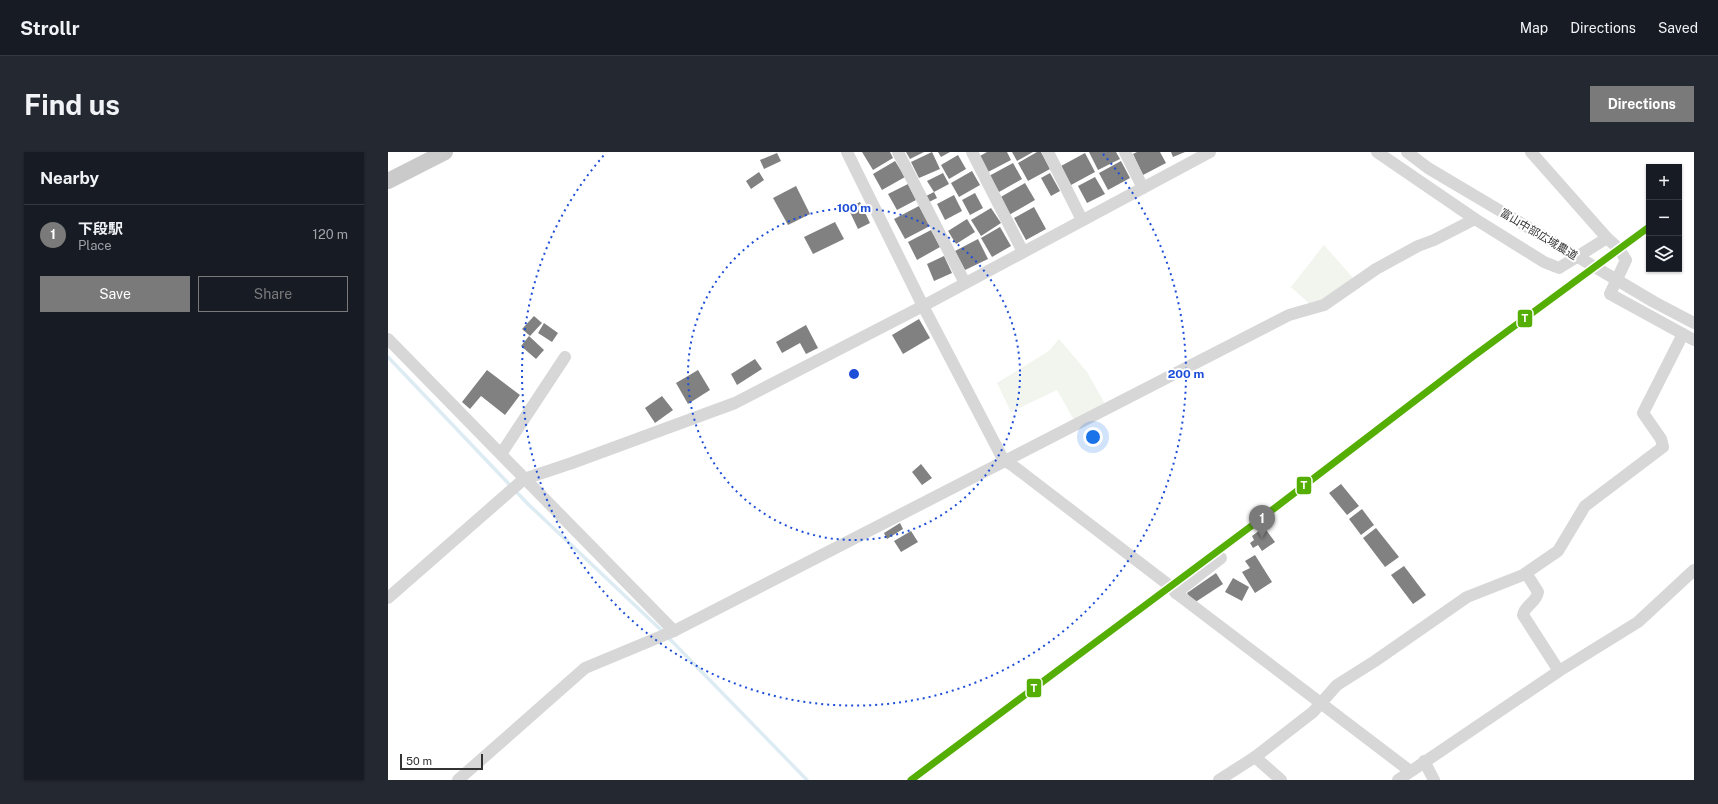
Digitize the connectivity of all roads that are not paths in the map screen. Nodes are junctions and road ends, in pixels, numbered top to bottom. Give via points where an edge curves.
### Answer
1 (445, 152) edge
2 (847, 152) edge
3 (898, 152) edge
4 (972, 152) edge
5 (1048, 152) edge
6 (1125, 152) edge
7 (1377, 152) edge
8 (1407, 152) edge
9 (1531, 152) edge
10 (1204, 153) edge
11 (388, 181) edge
12 (1143, 188) junction
13 (1082, 220) junction
14 (1475, 220) junction
15 (1607, 238) junction
16 (1023, 252) junction
17 (965, 283) junction
18 (923, 306) junction
19 (1694, 323) edge
20 (1689, 337) edge
21 (388, 340) edge
22 (565, 357) dead end
23 (500, 454) junction
24 (1004, 460) junction
25 (524, 478) junction
26 (1221, 558) dead end
27 (1694, 570) edge
28 (1526, 573) junction
29 (1176, 593) junction
30 (388, 598) edge
31 (674, 631) junction
32 (1559, 671) junction
33 (1320, 702) junction
34 (1255, 757) junction
35 (1424, 761) junction
36 (1410, 771) junction
37 (458, 780) edge
38 (1218, 780) edge
39 (1281, 780) edge
40 (1398, 780) edge
41 (1434, 780) edge

1 - 11 main road
2 - 18 street
3 - 17 street
4 - 16 street
5 - 13 street
6 - 12 street
7 - 14 street
8 - 19 street, 富山中部広域農道 via 1428,168
9 - 15 street
10 - 12 street
12 - 13 street
13 - 16 street
14 - 15 street via 1544,262 1559,268
14 - 24 street via 1376,269 1324,305 1289,314
15 - 20 street via 1626,260 1610,294
16 - 17 street
17 - 18 street
18 - 24 street
18 - 25 street via 735,403
20 - 28 street via 1643,413 1663,447 1585,506 1558,550
21 - 23 street
22 - 23 street
23 - 25 street
24 - 29 street
24 - 31 street
25 - 30 street
25 - 31 street
26 - 29 street
27 - 32 street via 1638,622
28 - 32 street via 1538,592 1538,597 1524,609 1523,615
28 - 33 street via 1467,597 1337,685
29 - 33 street
31 - 37 street via 585,668
32 - 35 street
33 - 34 street via 1313,712
33 - 36 street
34 - 38 street
34 - 39 street
35 - 36 street
35 - 41 street
36 - 40 street

